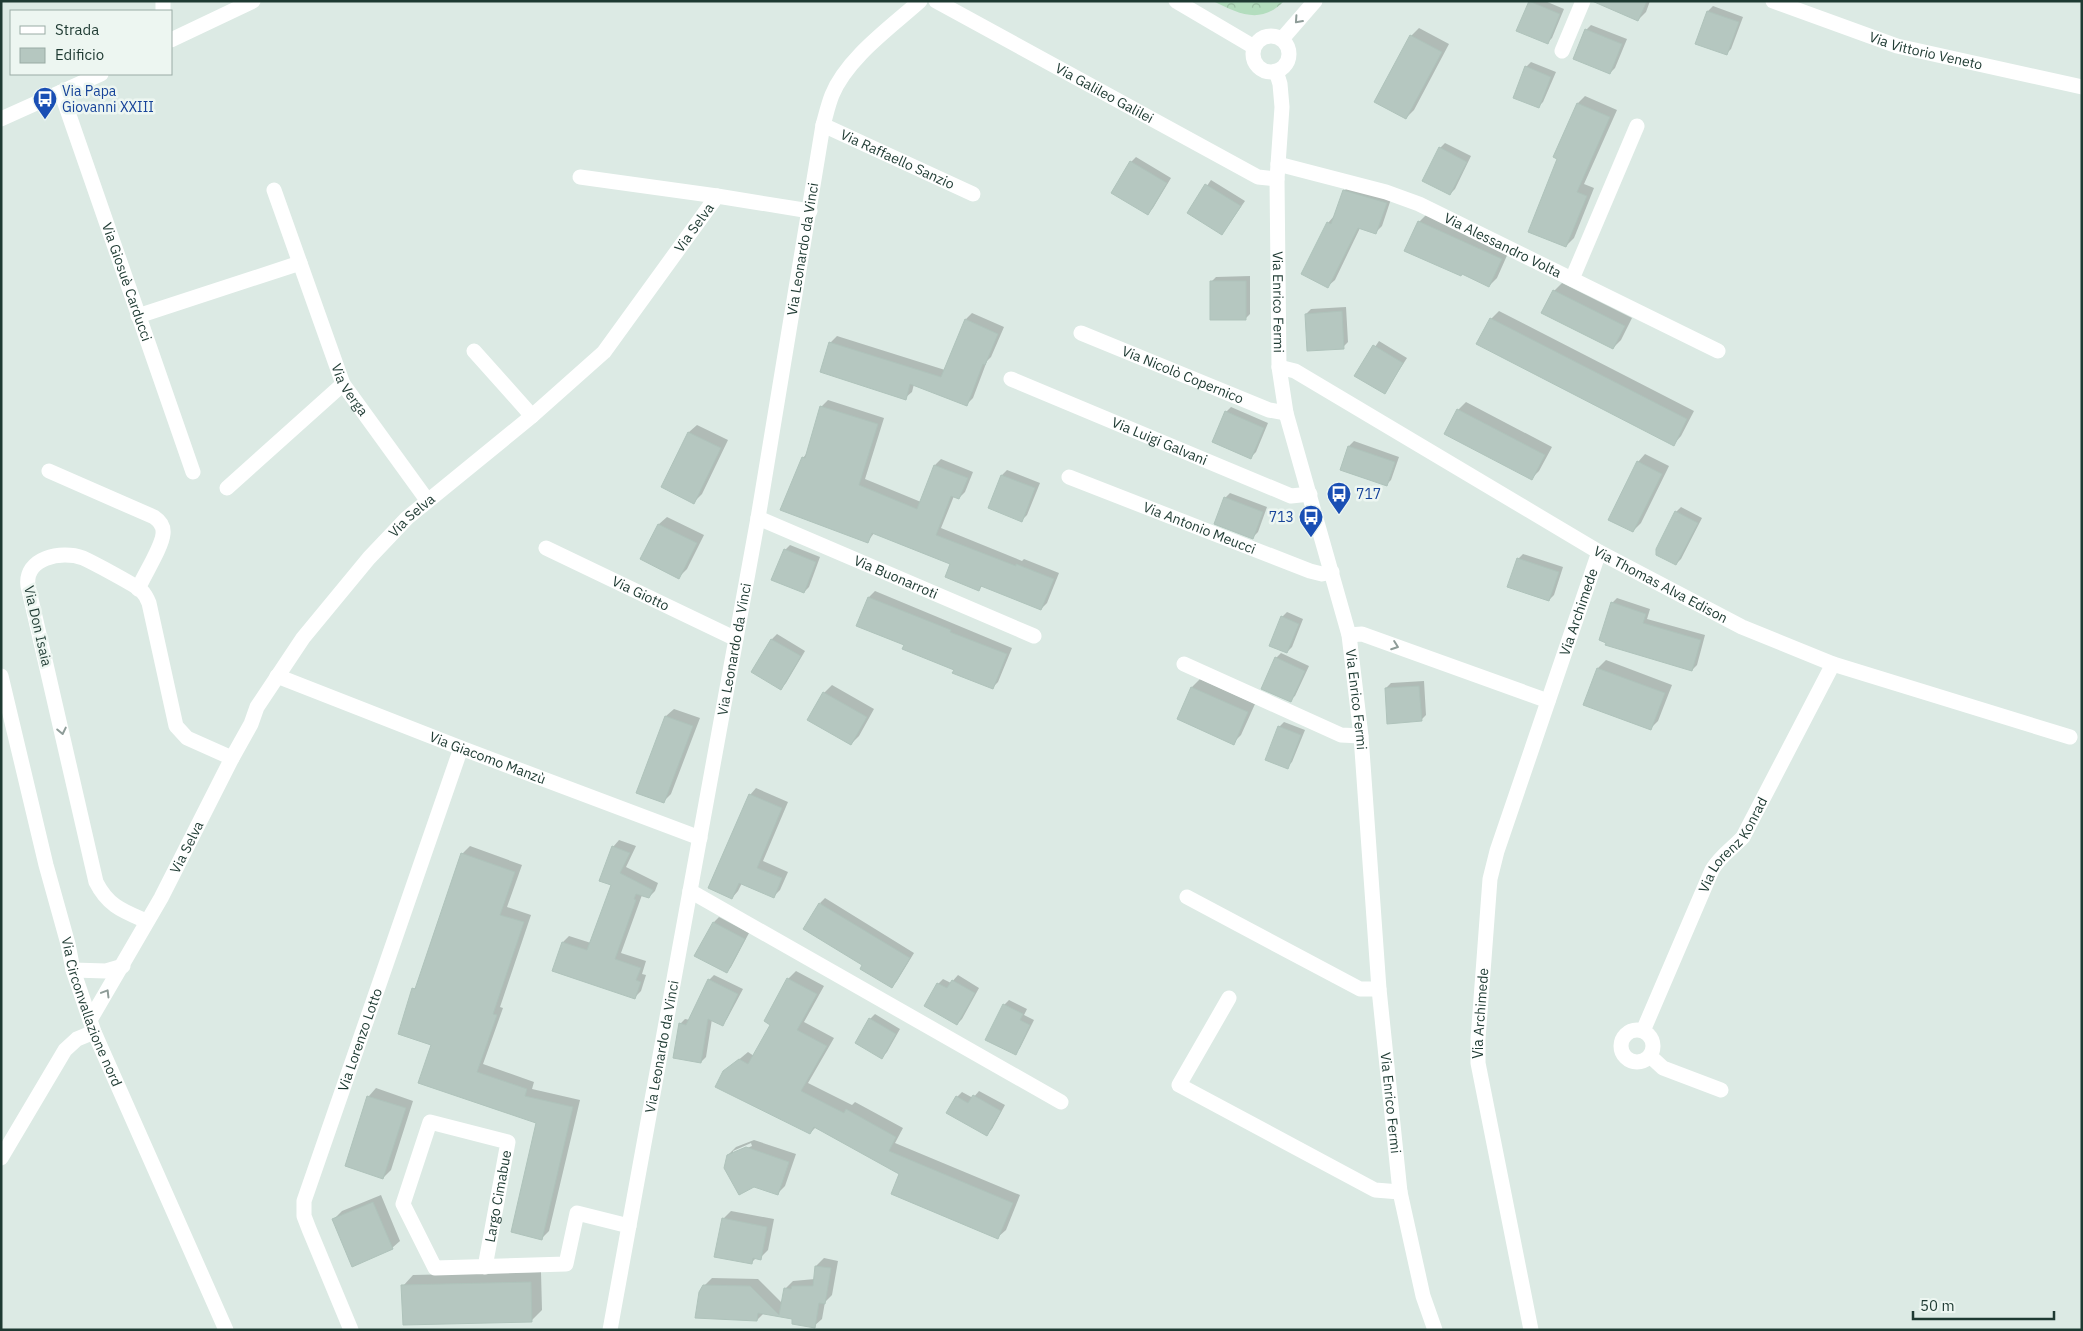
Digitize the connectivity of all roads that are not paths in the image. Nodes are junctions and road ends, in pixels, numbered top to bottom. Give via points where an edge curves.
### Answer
1 (253, 1) edge
2 (920, 1) edge
3 (936, 1) edge
4 (1176, 1) edge
5 (1315, 1) edge
6 (1583, 1) edge
7 (1774, 1) edge
8 (1282, 39) junction
9 (172, 40) edge
10 (1254, 47) junction
11 (1562, 51) dead end
12 (1276, 71) junction
13 (99, 75) edge
14 (2082, 87) edge
15 (61, 92) junction
16 (1, 120) edge
17 (823, 125) junction
18 (1637, 126) dead end
19 (1278, 172) junction
20 (580, 177) dead end
21 (274, 190) dead end
22 (972, 194) dead end
23 (717, 196) junction
24 (810, 211) junction
25 (300, 263) junction
26 (1572, 279) junction
27 (138, 316) junction
28 (1081, 333) dead end
29 (474, 351) dead end
30 (1718, 351) dead end
31 (1279, 367) junction
32 (1011, 379) dead end
33 (342, 384) junction
34 (1286, 413) junction
35 (532, 416) junction
36 (50, 471) dead end
37 (193, 472) dead end
38 (1069, 477) dead end
39 (227, 488) dead end
40 (1310, 494) junction
41 (427, 500) junction
42 (758, 518) junction
43 (546, 548) dead end
44 (1599, 552) junction
45 (1332, 572) junction
46 (138, 589) junction
47 (1349, 635) junction
48 (1034, 636) dead end
49 (736, 639) junction
50 (1184, 664) dead end
51 (1832, 664) junction
52 (1, 676) edge
53 (277, 676) junction
54 (1548, 700) junction
55 (1361, 736) junction
56 (2070, 738) dead end
57 (461, 748) junction
58 (232, 758) junction
59 (700, 838) junction
60 (690, 891) junction
61 (1187, 897) dead end
62 (146, 922) junction
63 (123, 966) junction
64 (73, 970) junction
65 (1379, 989) junction
66 (1229, 998) dead end
67 (92, 1026) junction
68 (1643, 1031) junction
69 (1650, 1056) junction
70 (1720, 1090) dead end
71 (1061, 1102) dead end
72 (1, 1158) edge
73 (1400, 1192) junction
74 (629, 1226) junction
75 (485, 1267) junction
76 (226, 1330) edge
77 (351, 1330) edge
78 (610, 1330) edge
79 (1435, 1330) edge
80 (1531, 1330) edge

1 - 9 street
2 - 17 street, Via Leonardo da Vinci via 858,57 844,74 832,94
3 - 19 street, Via Galileo Galilei via 1258,177
4 - 10 street
5 -> 8 street
6 - 11 street
7 - 14 street, Via Vittorio Veneto via 1897,46
8 - 10 street via 1268,36
8 - 12 street via 1288,46 1288,61
10 - 12 street via 1253,57 1260,68 1267,72
12 - 19 street, Via Enrico Fermi via 1282,107
13 - 15 street
15 - 16 street
15 - 27 street, Via Giosuè Carducci
17 - 22 street, Via Raffaello Sanzio
17 - 24 street, Via Leonardo da Vinci
18 - 26 street
19 - 26 street, Via Alessandro Volta via 1386,192 1419,204
19 - 31 street, Via Enrico Fermi
20 - 23 street
21 - 25 street, Via Verga
23 - 24 street, Via Selva
23 - 35 street, Via Selva via 604,352
24 - 42 street, Via Leonardo da Vinci
25 - 27 street
25 - 33 street, Via Verga
26 - 30 street, Via Alessandro Volta
27 - 37 street, Via Giosuè Carducci
28 - 34 street, Via Nicolò Copernico via 1269,410
29 - 35 street
31 - 34 street, Via Enrico Fermi
31 - 44 street, Via Thomas Alva Edison via 1295,371
32 - 40 street, Via Luigi Galvani via 1291,496
33 - 39 street
33 - 41 street, Via Verga
34 - 40 street, Via Enrico Fermi
35 - 41 street, Via Selva
36 - 46 street via 154,517 161,524 161,542
38 - 45 street, Via Antonio Meucci via 1310,571
40 - 45 street, Via Enrico Fermi
41 - 53 street, Via Selva via 370,558 303,638
42 - 48 street, Via Buonarroti
42 - 49 street, Via Leonardo da Vinci
43 - 49 street, Via Giotto
44 - 51 street, Via Thomas Alva Edison via 1742,628
44 - 54 street, Via Archimede
45 - 47 street, Via Enrico Fermi
46 - 58 street via 149,603 176,726 187,738
46 -> 62 street, Via Don Isaia via 79,557 42,560 28,575 94,874 100,890 114,906
47 -> 54 street via 1362,634
47 - 55 street, Via Enrico Fermi
49 - 59 street, Via Leonardo da Vinci
50 - 55 street via 1341,735
51 - 56 street, Via Thomas Alva Edison
51 - 68 street, Via Lorenz Konrad via 1743,837 1712,870
52 - 64 street, Via Circonvallazione nord
53 - 57 street, Via Giacomo Manzù
53 - 58 street, Via Selva via 257,707
54 - 80 street, Via Archimede via 1490,879 1478,1039 1478,1062
55 - 65 street, Via Enrico Fermi
57 - 59 street, Via Giacomo Manzù
57 - 77 street, Via Lorenzo Lotto via 304,1201 304,1216
58 - 62 street, Via Selva
59 - 60 street, Via Leonardo da Vinci
60 - 71 street
60 - 74 street, Via Leonardo da Vinci
61 - 65 street via 1360,989
62 - 63 street, Via Selva
63 - 64 street via 106,971
67 -> 63 street, Via Selva
64 - 67 street, Via Circonvallazione nord
65 - 73 street, Via Enrico Fermi
66 - 73 street via 1179,1085 1375,1190
67 - 72 street via 65,1050
67 - 76 street, Via Circonvallazione nord
68 - 69 street via 1652,1041
68 - 69 street via 1627,1032 1620,1043 1621,1049 1624,1056 1635,1062
69 - 70 street via 1664,1068
73 - 79 street, Via Enrico Fermi via 1423,1296
74 - 75 street, Largo Cimabue via 577,1213 566,1264
74 - 78 street, Via Leonardo da Vinci
75 - 75 street, Largo Cimabue via 435,1268 403,1204 430,1122 508,1142

